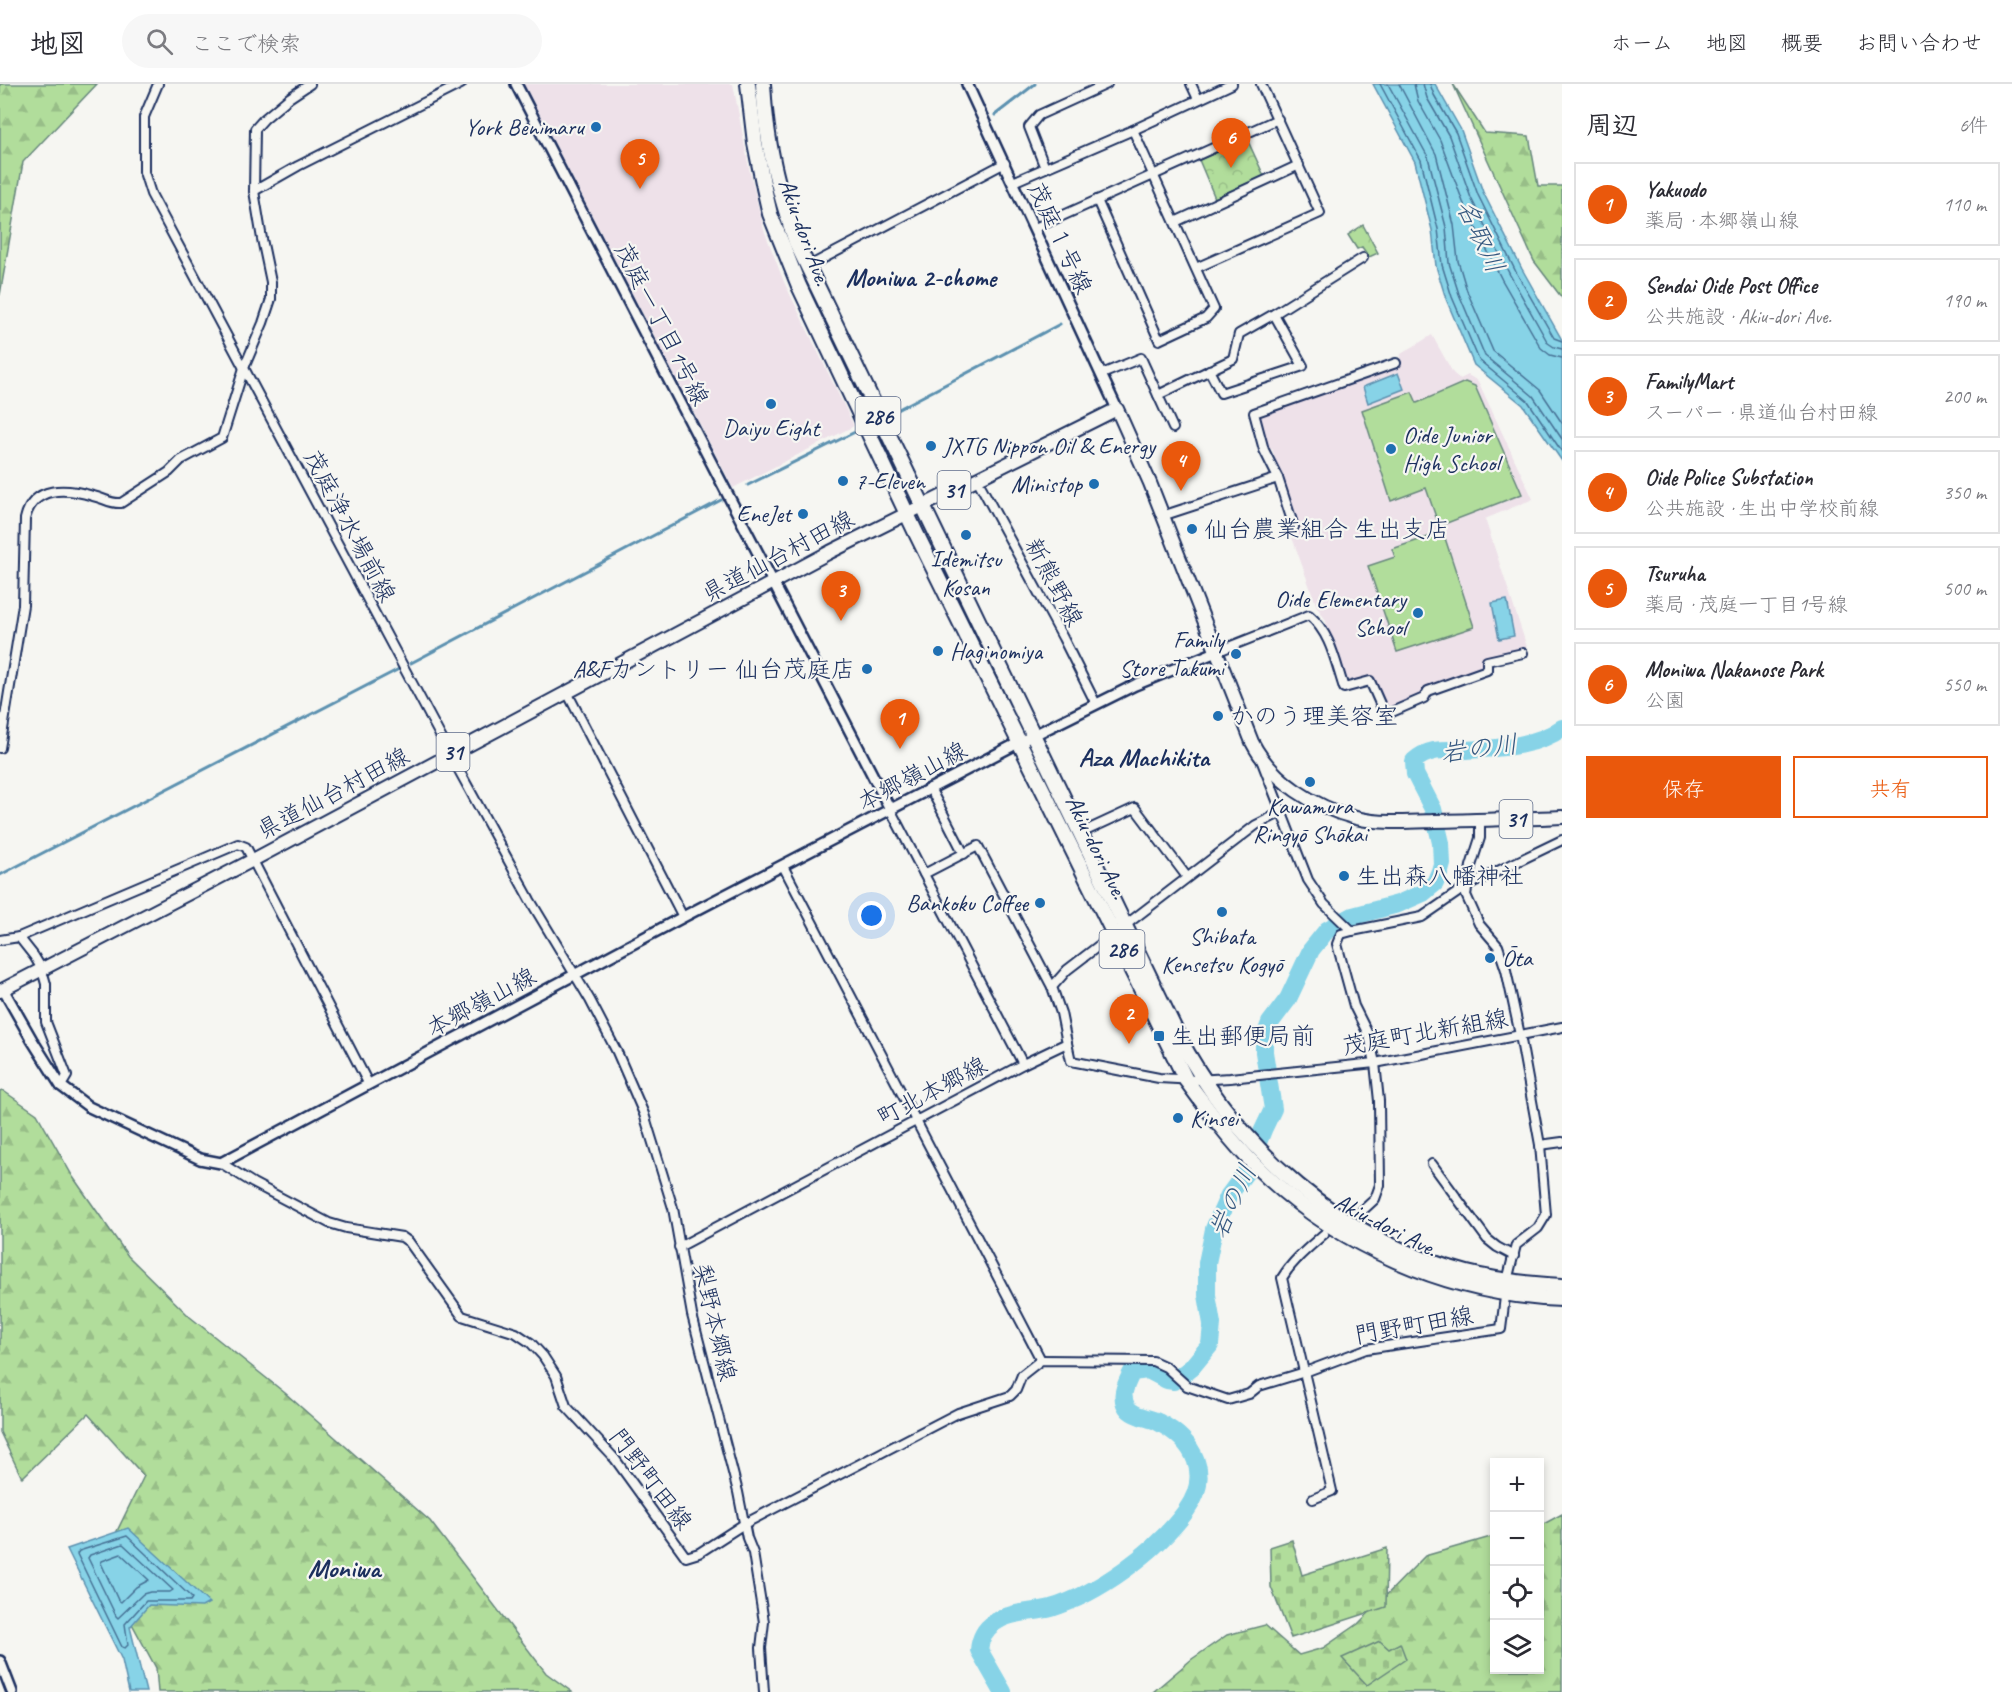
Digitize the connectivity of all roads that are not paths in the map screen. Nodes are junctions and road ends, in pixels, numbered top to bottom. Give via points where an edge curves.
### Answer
1 (158, 84) edge
2 (310, 84) edge
3 (461, 84) edge
4 (516, 84) edge
5 (748, 84) edge
6 (763, 84) edge
7 (967, 84) edge
8 (1107, 84) edge
9 (1191, 84) edge
10 (1232, 84) edge
11 (1261, 84) edge
12 (1198, 99) junction
13 (1278, 119) junction
14 (1133, 130) junction
15 (1005, 163) junction
16 (1299, 165) junction
17 (1046, 168) junction
18 (1153, 176) junction
19 (1013, 182) junction
20 (254, 191) junction
21 (1097, 200) junction
22 (1175, 222) junction
23 (1035, 228) junction
24 (1364, 258) dead end
25 (807, 267) junction
26 (1196, 268) junction
27 (1274, 314) junction
28 (1396, 363) dead end
29 (244, 368) junction
30 (1209, 370) junction
31 (1102, 374) junction
32 (1158, 395) junction
33 (1117, 409) junction
34 (1173, 428) dead end
35 (1278, 478) junction
36 (977, 479) junction
37 (921, 506) junction
38 (906, 513) junction
39 (1162, 516) junction
40 (1294, 527) dead end
41 (772, 582) junction
42 (1216, 652) junction
43 (1522, 653) dead end
44 (567, 692) junction
45 (1096, 704) junction
46 (1034, 735) junction
47 (1020, 742) junction
48 (0, 748) edge
49 (450, 754) junction
50 (1259, 755) junction
51 (930, 788) junction
52 (890, 810) junction
53 (1282, 812) junction
54 (1562, 817) edge
55 (1475, 820) junction
56 (1081, 833) junction
57 (1562, 840) edge
58 (964, 854) junction
59 (253, 860) junction
60 (783, 866) junction
61 (924, 874) junction
62 (1187, 877) junction
63 (1467, 886) junction
64 (683, 917) junction
65 (1350, 928) junction
66 (1120, 930) junction
67 (19, 937) junction
68 (0, 940) edge
69 (40, 966) dead end
70 (576, 974) junction
71 (44, 977) dead end
72 (1052, 987) junction
73 (2, 990) edge
74 (1562, 1027) edge
75 (1520, 1035) junction
76 (1067, 1043) junction
77 (1375, 1063) junction
78 (1023, 1064) junction
79 (1186, 1080) junction
80 (1203, 1080) junction
81 (368, 1083) junction
82 (61, 1086) junction
83 (916, 1122) junction
84 (1562, 1142) edge
85 (1540, 1145) junction
86 (1259, 1160) junction
87 (221, 1163) junction
88 (1432, 1164) dead end
89 (1362, 1212) dead end
90 (1324, 1234) dead end
91 (679, 1247) junction
92 (1514, 1256) junction
93 (1506, 1287) junction
94 (1562, 1287) edge
95 (1562, 1299) edge
96 (1041, 1360) junction
97 (1305, 1372) junction
98 (1314, 1499) dead end
99 (744, 1524) junction
100 (0, 1661) edge
101 (12, 1692) edge
102 (764, 1692) edge

1 - 29 street, 茂庭浄水場前線 via 144,117 144,172
2 - 20 street via 255,129
3 - 20 street
4 - 41 street, 茂庭一丁目1号線
5 - 38 highway, Akiu-dori Ave. / 286 via 758,162 770,214
6 - 25 highway, Akiu-dori Ave. / 286 via 766,134 773,167 795,242
7 - 15 street, 茂庭１号線
8 - 17 street via 1039,115 1029,127
9 - 12 street
10 - 12 street
11 - 13 street
12 - 14 street
13 - 16 street
13 - 18 street
14 - 17 street
14 - 18 street
15 - 19 street, 茂庭１号線
15 - 25 street
16 - 22 street
16 - 26 street via 1320,213
17 - 19 street
18 - 21 street
18 - 22 street
19 - 23 street, 茂庭１号線
20 - 29 street via 271,299
21 - 23 street
21 - 26 street via 1159,340 1206,318 1214,309
22 - 26 street
23 - 31 street, 茂庭１号線
24 - 27 street
25 - 37 highway, Akiu-dori Ave. / 286
27 - 30 street via 1239,334 1233,359
27 - 30 street via 1303,366 1221,393
28 - 35 street via 1254,413 1264,450
29 - 48 street via 228,423 216,443 181,460 121,503 78,492 49,492 38,495 28,508 24,605
29 - 49 street, 茂庭浄水場前線
30 - 32 street
31 - 32 street via 1141,358
31 - 33 street, 茂庭１号線
32 - 34 street
33 - 36 main road, 県道仙台村田線 / 31
33 - 39 main road, 31
35 - 39 street
35 - 40 street
36 - 37 main road, 県道仙台村田線 / 31
36 - 45 street, 新熊野線
37 - 38 main road, 県道仙台村田線 / 31
37 - 46 highway, Akiu-dori Ave. / 286
38 - 41 main road, 県道仙台村田線 / 31
38 - 47 highway, Akiu-dori Ave. / 286
39 - 42 main road, 31
41 - 44 main road, 県道仙台村田線 / 31
41 - 52 street, 茂庭一丁目1号線
42 - 43 street via 1309,615 1327,636 1344,688 1370,681 1385,715 1424,698 1428,691 1487,670 1487,661
42 - 45 street, 本郷嶺山線
42 - 50 main road, 31
44 - 49 main road, 県道仙台村田線 / 31
44 - 64 street
45 - 46 street, 本郷嶺山線
46 - 47 street, 本郷嶺山線
46 - 56 highway, Akiu-dori Ave. / 286
47 - 51 street, 本郷嶺山線
47 - 66 highway, Akiu-dori Ave. / 286
49 - 59 main road, 県道仙台村田線 / 31
49 - 70 street, 茂庭浄水場前線 via 530,900
50 - 53 street
50 - 55 main road, 31 via 1290,786 1318,804 1357,818
51 - 52 street, 本郷嶺山線
51 - 58 street
52 - 60 street, 本郷嶺山線
52 - 61 street
53 - 62 street via 1257,825
53 - 65 street via 1308,880 1324,904
54 - 55 main road, 31
55 - 63 street via 1480,838
56 - 62 street via 1135,807
56 - 66 highway, Akiu-dori Ave. / 286
57 - 63 street
58 - 61 street
58 - 72 street via 978,846
59 - 67 street via 246,847 238,844
59 - 73 main road, 県道仙台村田線 / 31
59 - 81 street
60 - 64 street, 本郷嶺山線
60 - 83 street
61 - 78 street
62 - 66 street
63 - 65 street via 1422,917
63 - 75 street via 1466,895 1479,924 1498,946
64 - 70 street, 本郷嶺山線
65 - 77 street via 1341,934 1337,944
66 - 72 street via 1067,970
66 - 79 highway, Akiu-dori Ave. / 286
66 - 80 highway, Akiu-dori Ave. / 286
67 - 68 street
67 - 69 street
70 - 81 street, 本郷嶺山線
70 - 91 street, 梨野本郷線 via 644,1114 673,1208
71 - 82 street via 46,1022 67,1076
72 - 76 street
73 - 82 street
74 - 75 street, 茂庭町北新組線
75 - 77 street, 茂庭町北新組線
75 - 85 street
76 - 78 street, 町北本郷線
76 - 79 street, 茂庭町北新組線 via 1071,1061
77 - 80 street, 茂庭町北新組線
77 - 89 street via 1380,1185 1375,1199
78 - 83 street, 町北本郷線
79 - 80 street, 茂庭町北新組線
79 - 86 highway, Akiu-dori Ave. / 286 via 1238,1147
80 - 86 highway, Akiu-dori Ave. / 286 via 1246,1135
81 - 87 street, 本郷嶺山線
82 - 87 street via 89,1107 200,1159
83 - 91 street, 町北本郷線
83 - 96 street
84 - 85 street
85 - 92 street via 1546,1215 1538,1228 1516,1245
86 - 93 highway, Akiu-dori Ave. / 286 via 1296,1201 1351,1238 1437,1276
87 - 99 street, 門野町田線 via 329,1223 402,1237 462,1316 510,1329 531,1343 556,1376 566,1406 615,1459 686,1557
88 - 92 street via 1487,1239
90 - 97 street via 1303,1251 1282,1278
91 - 99 street, 梨野本郷線
92 - 93 street
93 - 94 highway, Akiu-dori Ave. / 286
93 - 95 highway, Akiu-dori Ave. / 286
93 - 97 street, 門野町田線 via 1501,1329 1366,1349
96 - 97 street, 門野町田線 via 1142,1360 1161,1364 1187,1386 1228,1400
96 - 99 street, 門野町田線 via 1022,1375 1010,1396 958,1413
97 - 98 street via 1332,1491
99 - 102 street, 梨野本郷線 via 753,1553 764,1622
100 - 101 street

